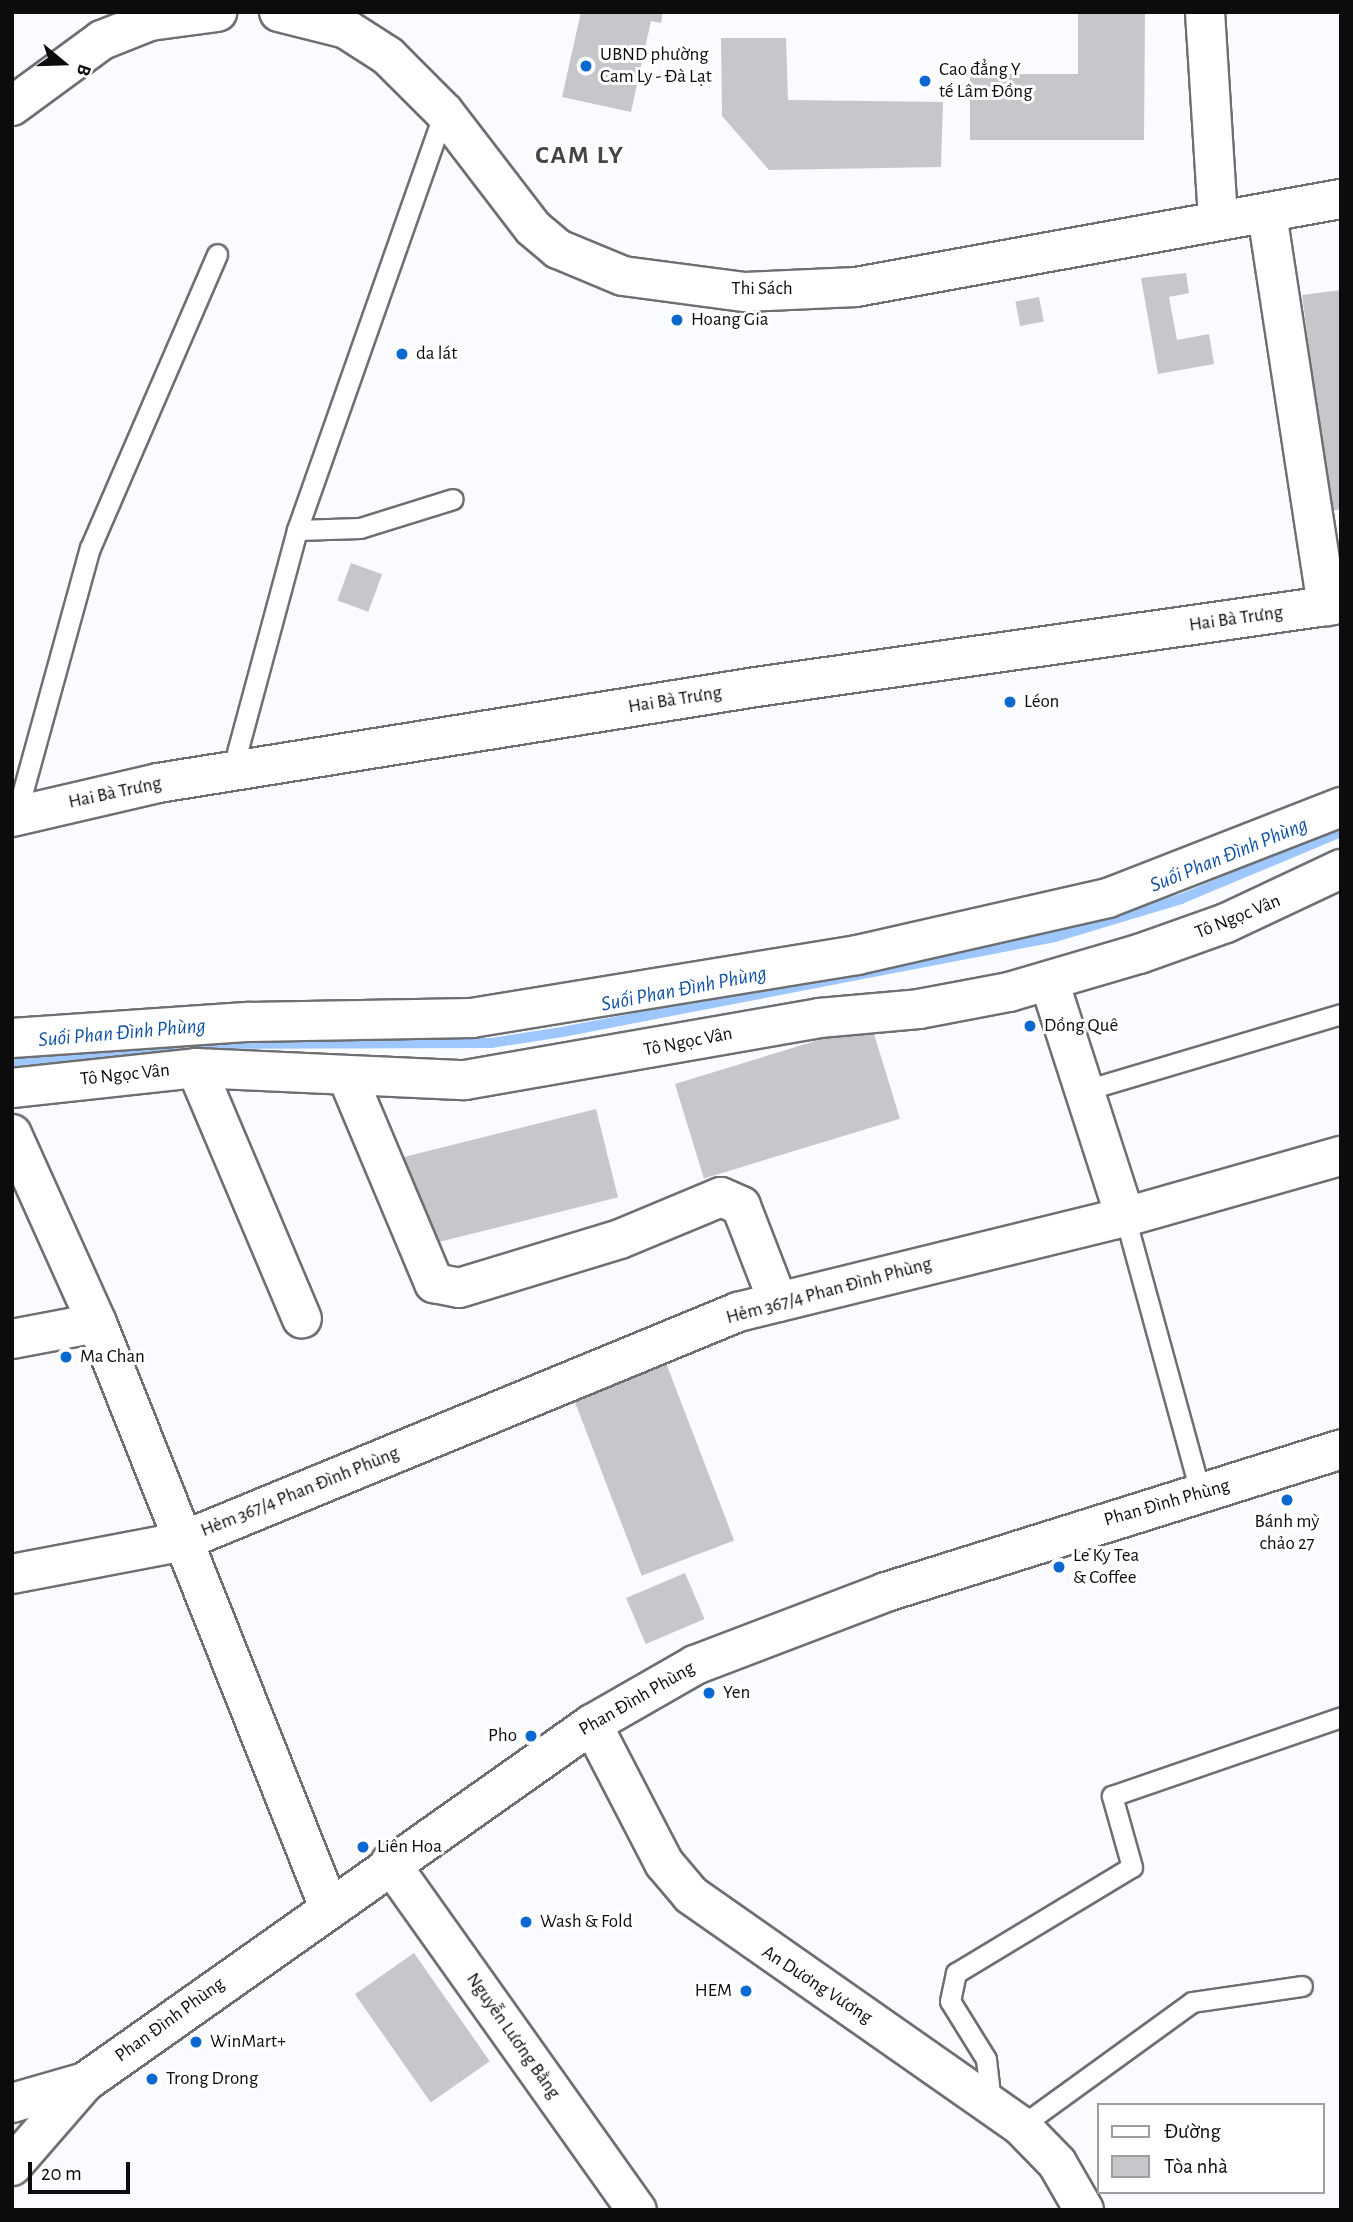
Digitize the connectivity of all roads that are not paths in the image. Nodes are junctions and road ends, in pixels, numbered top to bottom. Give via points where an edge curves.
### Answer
1 (217, 12) edge
2 (279, 12) edge
3 (1205, 12) edge
4 (148, 17) edge
5 (12, 106) edge
6 (444, 112) junction
7 (1341, 199) edge
8 (1268, 214) junction
9 (1218, 221) junction
10 (217, 254) dead end
11 (453, 499) dead end
12 (297, 530) junction
13 (1334, 605) edge
14 (232, 771) junction
15 (1341, 807) edge
16 (14, 816) edge
17 (1341, 869) edge
18 (1049, 981) junction
19 (1341, 1014) edge
20 (12, 1038) edge
21 (196, 1068) junction
22 (347, 1076) junction
23 (12, 1088) edge
24 (1086, 1090) junction
25 (12, 1134) edge
26 (1341, 1156) edge
27 (1125, 1217) junction
28 (778, 1302) junction
29 (302, 1319) dead end
30 (97, 1323) junction
31 (12, 1339) edge
32 (1341, 1449) edge
33 (1200, 1494) junction
34 (180, 1542) junction
35 (12, 1574) edge
36 (1341, 1717) edge
37 (592, 1724) junction
38 (390, 1863) junction
39 (328, 1905) junction
40 (1302, 1986) dead end
41 (85, 2082) junction
42 (12, 2104) edge
43 (1006, 2115) junction
44 (12, 2166) edge
45 (637, 2210) edge
46 (1084, 2210) edge

1 - 4 street
2 - 6 street, Thi Sách via 346,29 388,56
3 - 9 street
4 - 5 street via 102,40
6 - 9 street, Thi Sách via 533,228 558,249 623,276 680,285 745,292 856,287
6 - 12 lane
7 - 8 street, Thi Sách
8 - 9 street, Thi Sách
8 - 13 street
10 - 16 lane via 90,548
11 - 12 lane via 360,528
12 - 14 lane
13 - 14 street, Hai Bà Trưng via 756,687
14 - 16 street, Hai Bà Trưng
15 - 20 street via 1108,898 857,955 472,1018 249,1022
17 - 18 street, Tô Ngọc Vân via 1226,923
18 - 22 street, Tô Ngọc Vân via 919,1009 819,1018 533,1072 465,1080
18 - 24 street
19 - 24 lane
21 - 22 street, Tô Ngọc Vân
21 - 23 street, Tô Ngọc Vân
21 - 29 street
22 - 28 street via 434,1283 459,1288 620,1239 720,1197 741,1206
24 - 27 street
25 - 30 street
26 - 27 street, Hẻm 367/4 Phan Đình Phùng
27 - 28 street, Hẻm 367/4 Phan Đình Phùng
27 - 33 lane
28 - 34 street, Hẻm 367/4 Phan Đình Phùng via 738,1312
30 - 31 street
30 - 34 street
32 - 33 street, Phan Đình Phùng
33 - 37 street, Phan Đình Phùng via 762,1636 695,1665
34 - 35 street
34 - 39 street
36 - 43 lane via 1112,1796 1132,1867 956,1973 950,2001 986,2059
37 - 38 street, Phan Đình Phùng
37 - 43 street, An Dương Vương via 664,1863 691,1895
38 - 39 street, Phan Đình Phùng
38 - 45 street, Nguyễn Lương Bằng
39 - 41 street, Phan Đình Phùng
40 - 43 lane via 1192,2002
41 - 42 street, Phan Đình Phùng
41 - 44 street
43 - 46 street, An Dương Vương via 1057,2163

